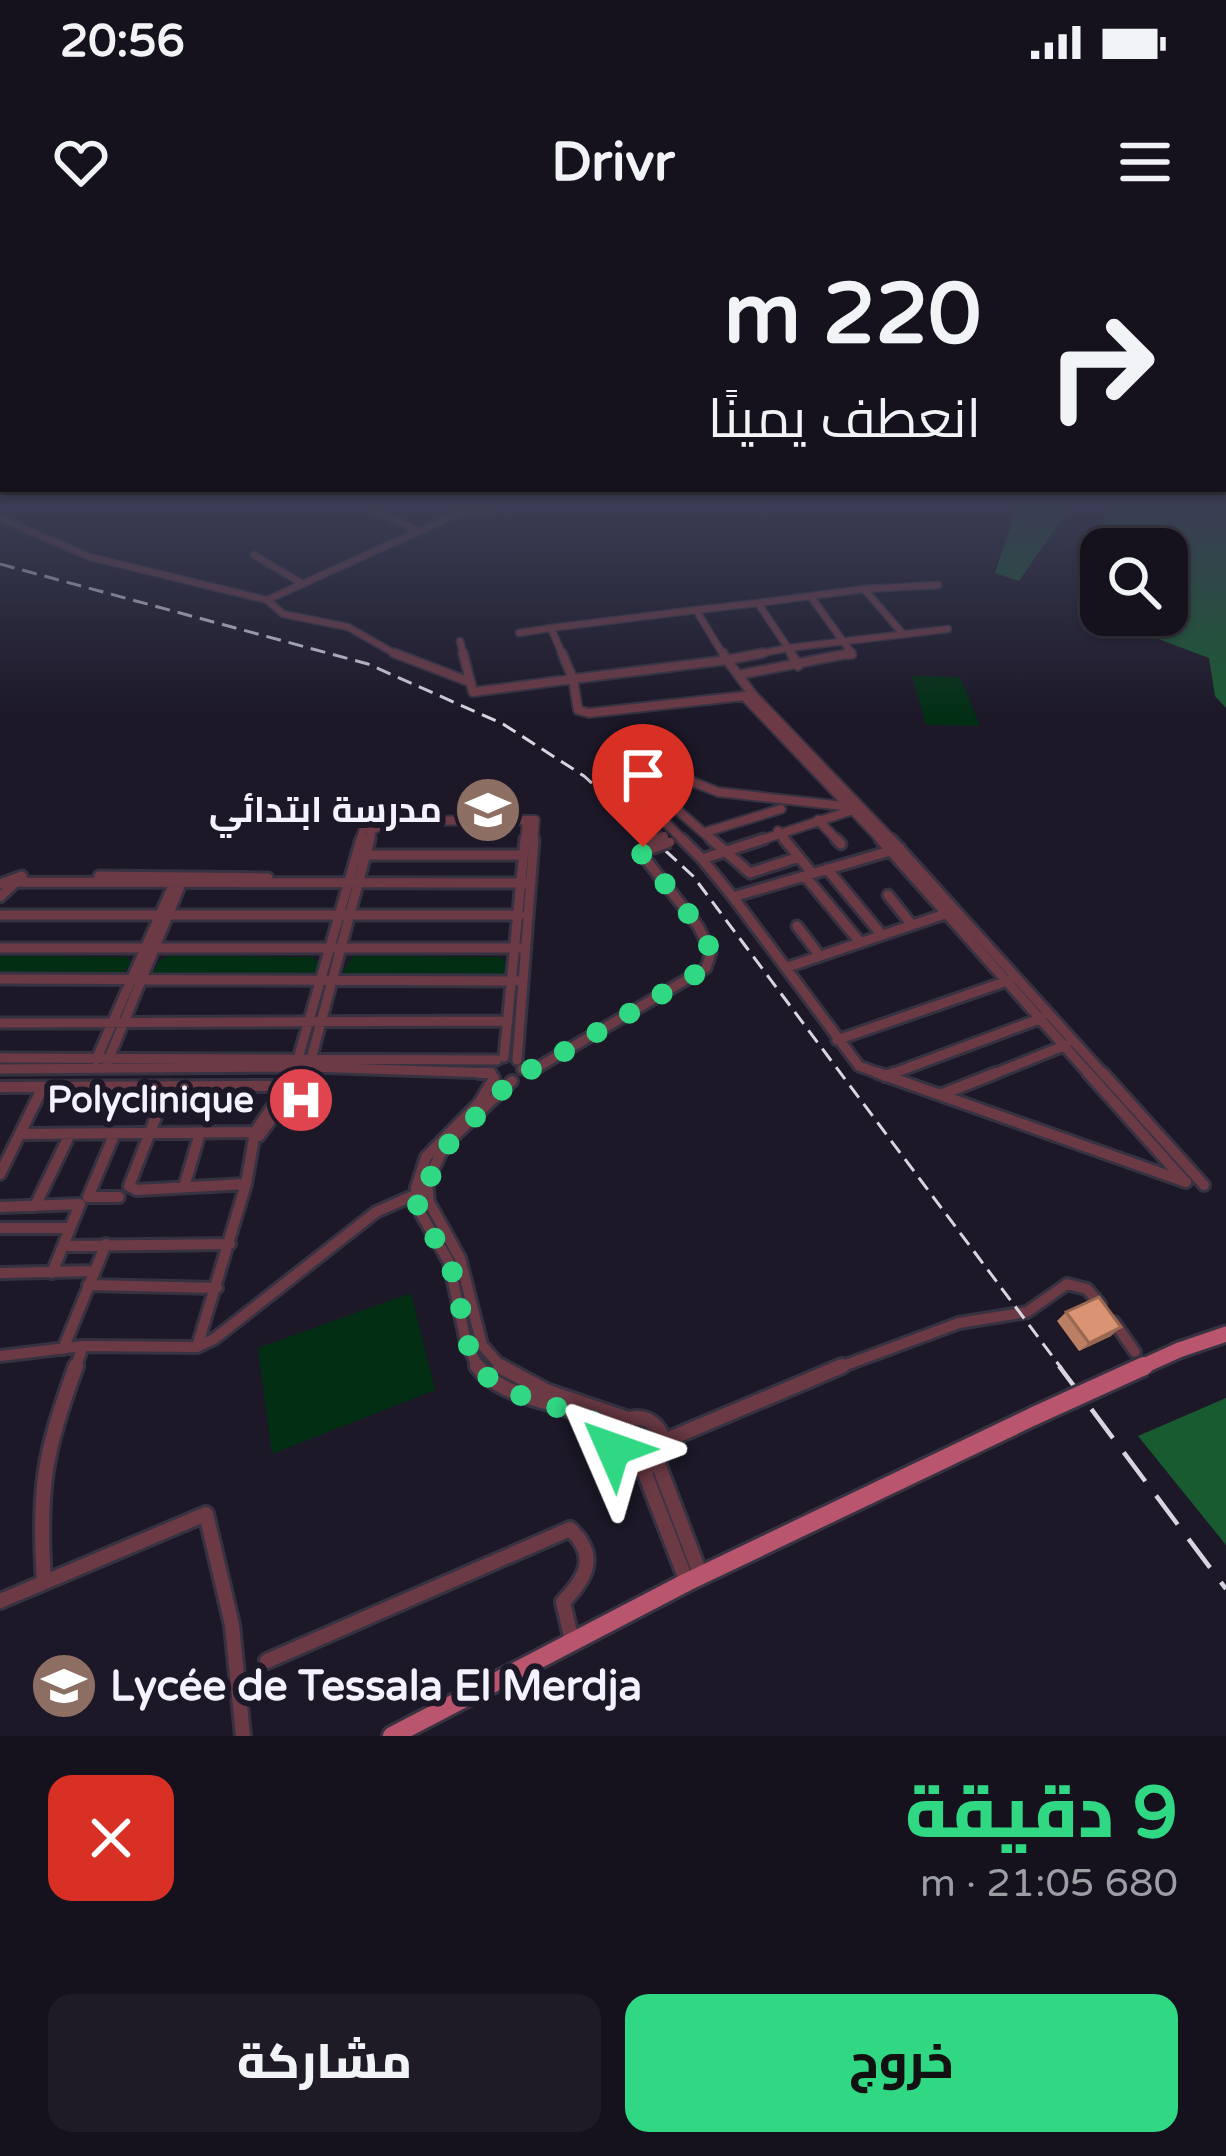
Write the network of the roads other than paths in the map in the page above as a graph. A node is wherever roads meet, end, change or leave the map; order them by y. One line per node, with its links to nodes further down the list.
1 (167, 576): 8 (street)
2 (289, 576): 4 (street)
3 (321, 576): 4 (street)
4 (303, 584): 8 (street)
5 (938, 585): 6 (street)
6 (864, 589): 7 (street); 14 (street)
7 (811, 597): 9 (street); 16 (street)
8 (267, 600): 22 (street)
9 (758, 603): 10 (street); 17 (street)
10 (696, 610): 11 (street); 18 (street)
11 (550, 628): 13 (street); 21 (street)
12 (948, 629): 14 (street)
13 (519, 633)
14 (903, 634): 16 (street)
15 (460, 641): 22 (street)
16 (844, 641): 17 (street); 19 (street)
17 (788, 648): 18 (street); 19 (street)
18 (728, 660): 20 (street); 21 (street)
19 (797, 666): 20 (street)
20 (738, 675): 23 (street)
21 (573, 679): 22 (street); 23 (street)
22 (470, 682)
23 (748, 696): 25 (street); 25 (street)
24 (670, 770): 25 (street); 29 (street); 31 (street)
25 (854, 808): 27 (street); 34 (street)
26 (781, 809): 29 (street)
27 (818, 820): 30 (street); 32 (street)
28 (527, 823): 35 (street); 36 (street); 41 (street)
29 (706, 832): 33 (street)
30 (778, 832): 33 (street); 37 (street)
31 (672, 837): 38 (street); 79 (street, bridge)
32 (841, 844)
33 (725, 849): 37 (street); 38 (street)
34 (896, 849): 39 (street); 48 (street); 64 (street)
35 (360, 855): 36 (street); 43 (street)
36 (524, 855): 41 (street)
37 (799, 857): 40 (street)
38 (702, 859): 47 (street)
39 (826, 869): 40 (street); 55 (street)
40 (809, 875): 47 (street); 56 (street)
41 (527, 880): 43 (street); 50 (street); 59 (street)
42 (179, 881): 43 (street); 44 (street); 46 (street); 51 (street)
43 (353, 881): 52 (street)
44 (0, 884)
45 (888, 895): 53 (street)
46 (0, 896)
47 (734, 897): 62 (street)
48 (948, 913): 53 (street); 64 (street)
49 (0, 915): 51 (street)
50 (520, 915): 52 (street); 59 (street)
51 (164, 916): 52 (street); 58 (street)
52 (344, 917): 60 (street)
53 (912, 925): 55 (street)
54 (797, 926): 61 (street)
55 (882, 935): 56 (street)
56 (860, 942): 61 (street)
57 (0, 948): 58 (street)
58 (150, 948): 60 (street); 65 (street)
59 (521, 948): 60 (street); 67 (street)
60 (333, 951): 66 (street); 66 (street)
61 (820, 956): 62 (street)
62 (788, 967): 73 (street)
63 (0, 979): 65 (street)
64 (1013, 979): 68 (street); 73 (street); 81 (street)
65 (136, 980): 66 (street); 72 (street)
66 (327, 981): 67 (street); 70 (street)
67 (518, 981): 69 (street); 79 (street)
68 (1042, 1018): 74 (street); 83 (street)
69 (508, 1021): 70 (street); 76 (street)
70 (316, 1022): 72 (street); 77 (street)
71 (0, 1023): 72 (street)
72 (118, 1023): 78 (street)
73 (837, 1040): 83 (street)
74 (1066, 1045): 81 (street); 89 (street)
75 (0, 1058): 78 (street)
76 (501, 1058): 77 (street); 79 (street); 82 (street)
77 (306, 1062): 78 (street); 82 (street); 86 (street); 97 (street)
78 (101, 1063): 80 (street)
79 (519, 1065): 84 (street)
80 (0, 1069)
81 (1097, 1073): 99 (street); 99 (street)
82 (493, 1076): 84 (street); 102 (street)
83 (885, 1076): 89 (street)
84 (512, 1081): 102 (street)
85 (168, 1086): 86 (street); 88 (street); 92 (street)
86 (286, 1086): 90 (street)
87 (0, 1087): 88 (street)
88 (43, 1087): 95 (street)
89 (940, 1095): 99 (street)
90 (255, 1132): 93 (street); 97 (street)
91 (116, 1133): 92 (street); 94 (street); 103 (street)
92 (149, 1133): 93 (street); 101 (street)
93 (200, 1133): 101 (street)
94 (70, 1134): 95 (street); 104 (street)
95 (19, 1138): 96 (street); 98 (street)
96 (0, 1142)
97 (253, 1146): 100 (street)
98 (0, 1174)
99 (1186, 1182)
100 (246, 1184): 101 (street); 109 (street)
101 (184, 1187)
102 (421, 1191): 118 (street); 122 (street); 123 (street)
103 (118, 1197)
104 (35, 1206): 105 (street); 107 (street)
105 (0, 1207)
106 (0, 1228): 107 (street)
107 (70, 1228): 110 (street)
108 (106, 1244): 109 (street); 110 (street); 111 (street)
109 (230, 1244): 115 (street)
110 (63, 1246): 113 (street)
111 (94, 1271): 113 (street); 114 (street)
112 (0, 1273): 113 (street)
113 (52, 1273)
114 (88, 1286): 115 (street); 119 (street)
115 (217, 1288): 118 (street)
116 (1226, 1334): 126 (main road, bridge)
117 (83, 1346): 118 (street); 119 (street); 127 (street)
118 (197, 1347)
119 (63, 1349): 121 (street)
120 (1135, 1352): 124 (street)
121 (0, 1356)
122 (628, 1419): 123 (street); 124 (street)
123 (612, 1441): 125 (street)
124 (662, 1442): 125 (street)
125 (650, 1466): 126 (street)
126 (694, 1579): 129 (main road)
127 (44, 1582): 128 (street); 131 (street)
128 (0, 1601)
129 (572, 1642): 130 (street); 132 (main road)
130 (267, 1661)
131 (243, 1736)
132 (392, 1736)

